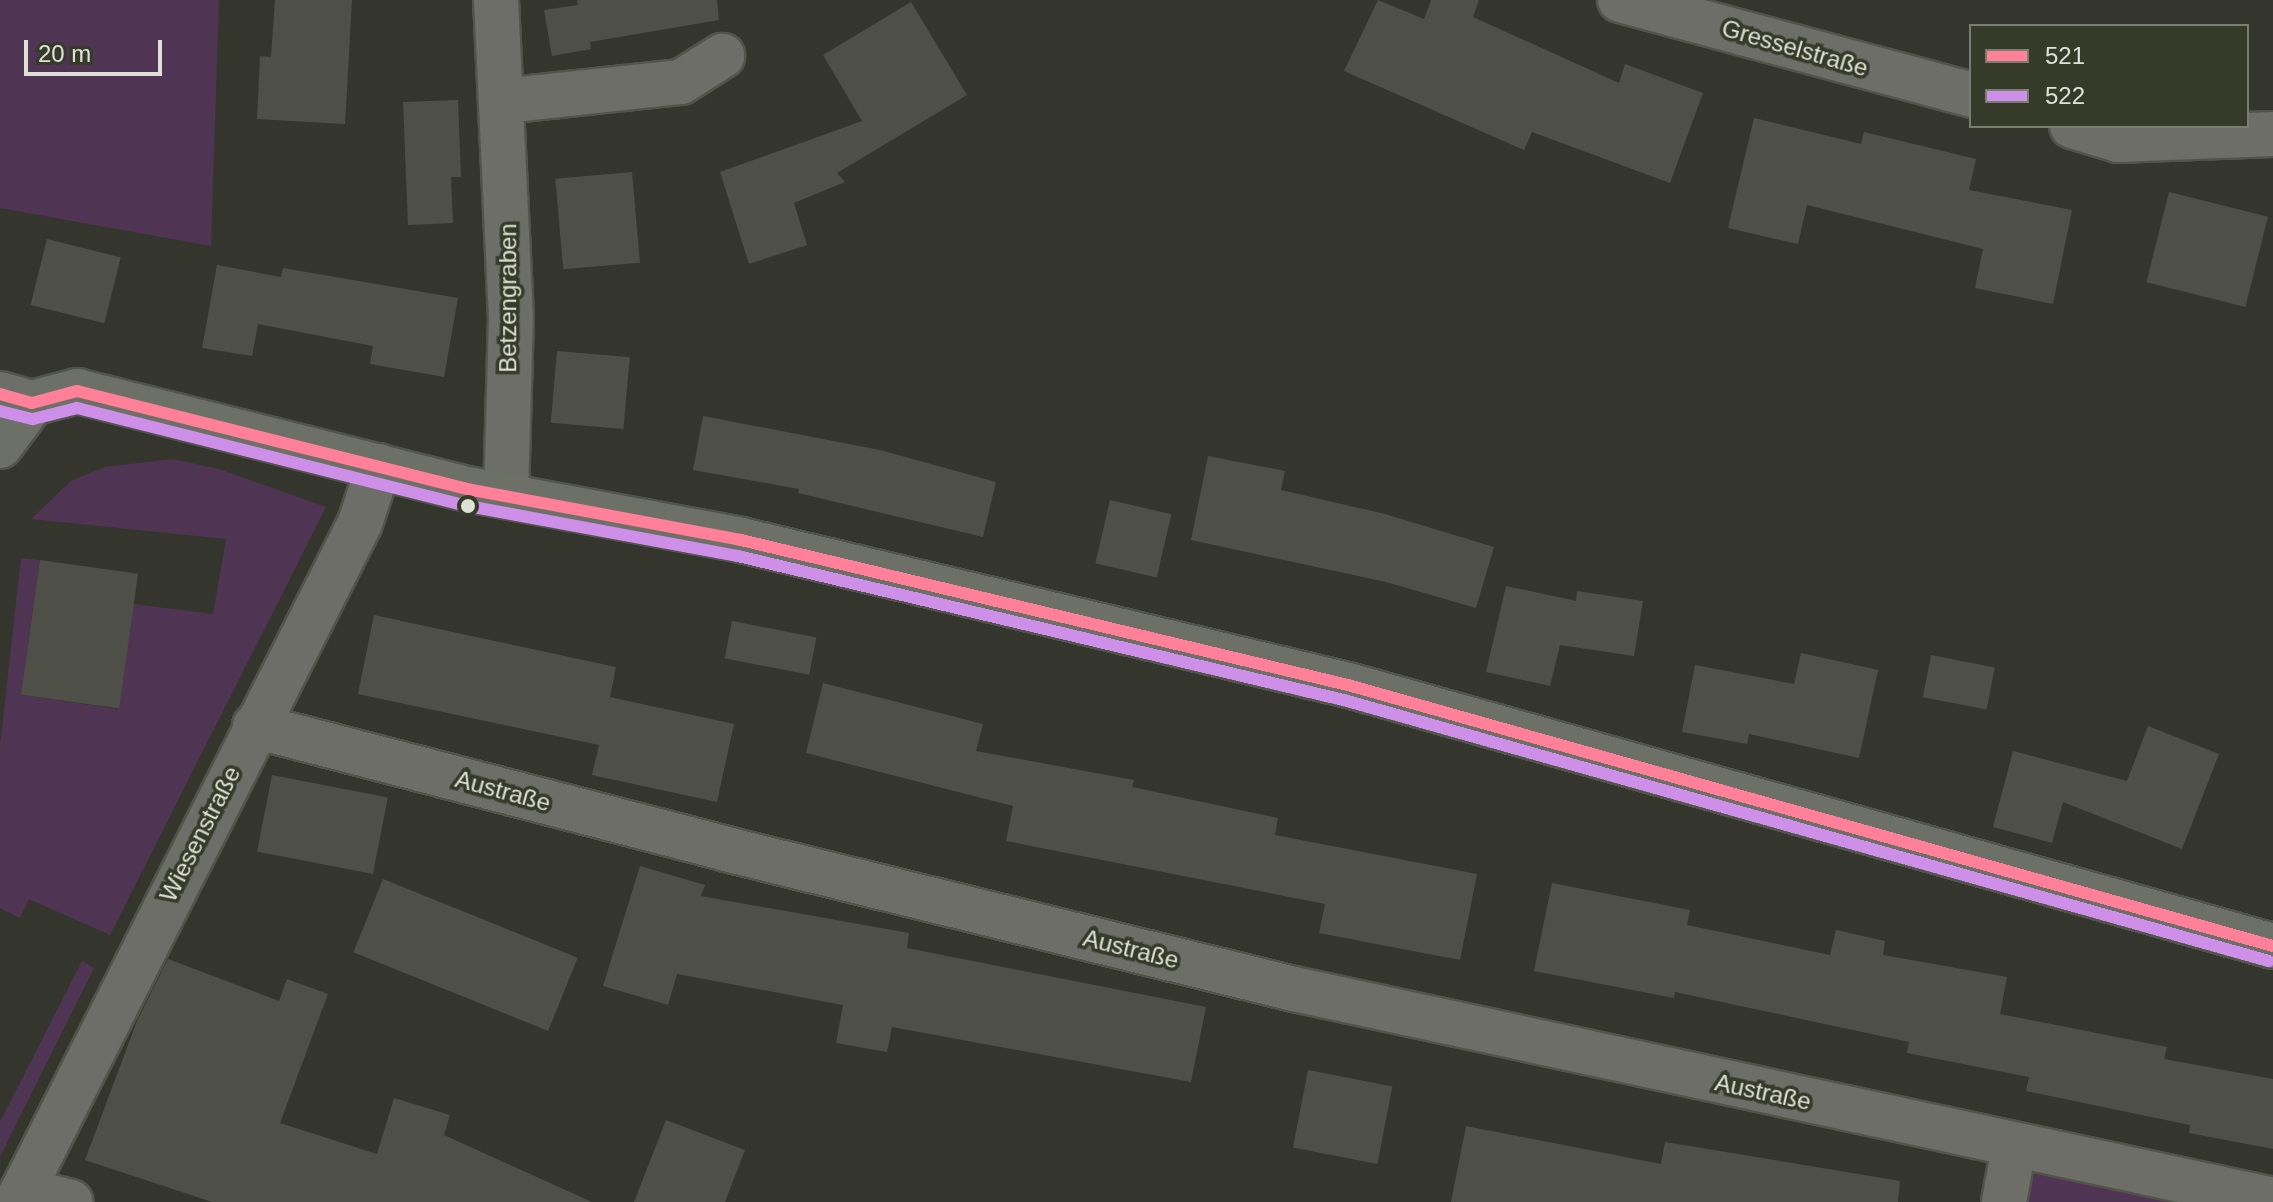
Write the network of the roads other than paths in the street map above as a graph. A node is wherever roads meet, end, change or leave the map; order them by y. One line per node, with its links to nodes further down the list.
1 (496, 0): 5 (street, Betzengraben)
2 (1620, 0): 4 (street, Gresselstraße)
3 (722, 56): 5 (street)
4 (1969, 94)
5 (503, 101): 11 (street, Betzengraben)
6 (2079, 128): 7 (street)
7 (2273, 134)
8 (16, 398): 9 (street); 10 (street)
9 (0, 446)
10 (379, 466): 11 (street); 12 (street, Wiesenstraße)
11 (506, 495): 13 (street)
12 (255, 726): 14 (street, Austraße); 15 (street, Wiesenstraße)
13 (2273, 946)
14 (2014, 1147): 16 (street, Austraße); 18 (street)
15 (20, 1196): 17 (street)
16 (2273, 1200)
17 (71, 1202)
18 (2004, 1202)

